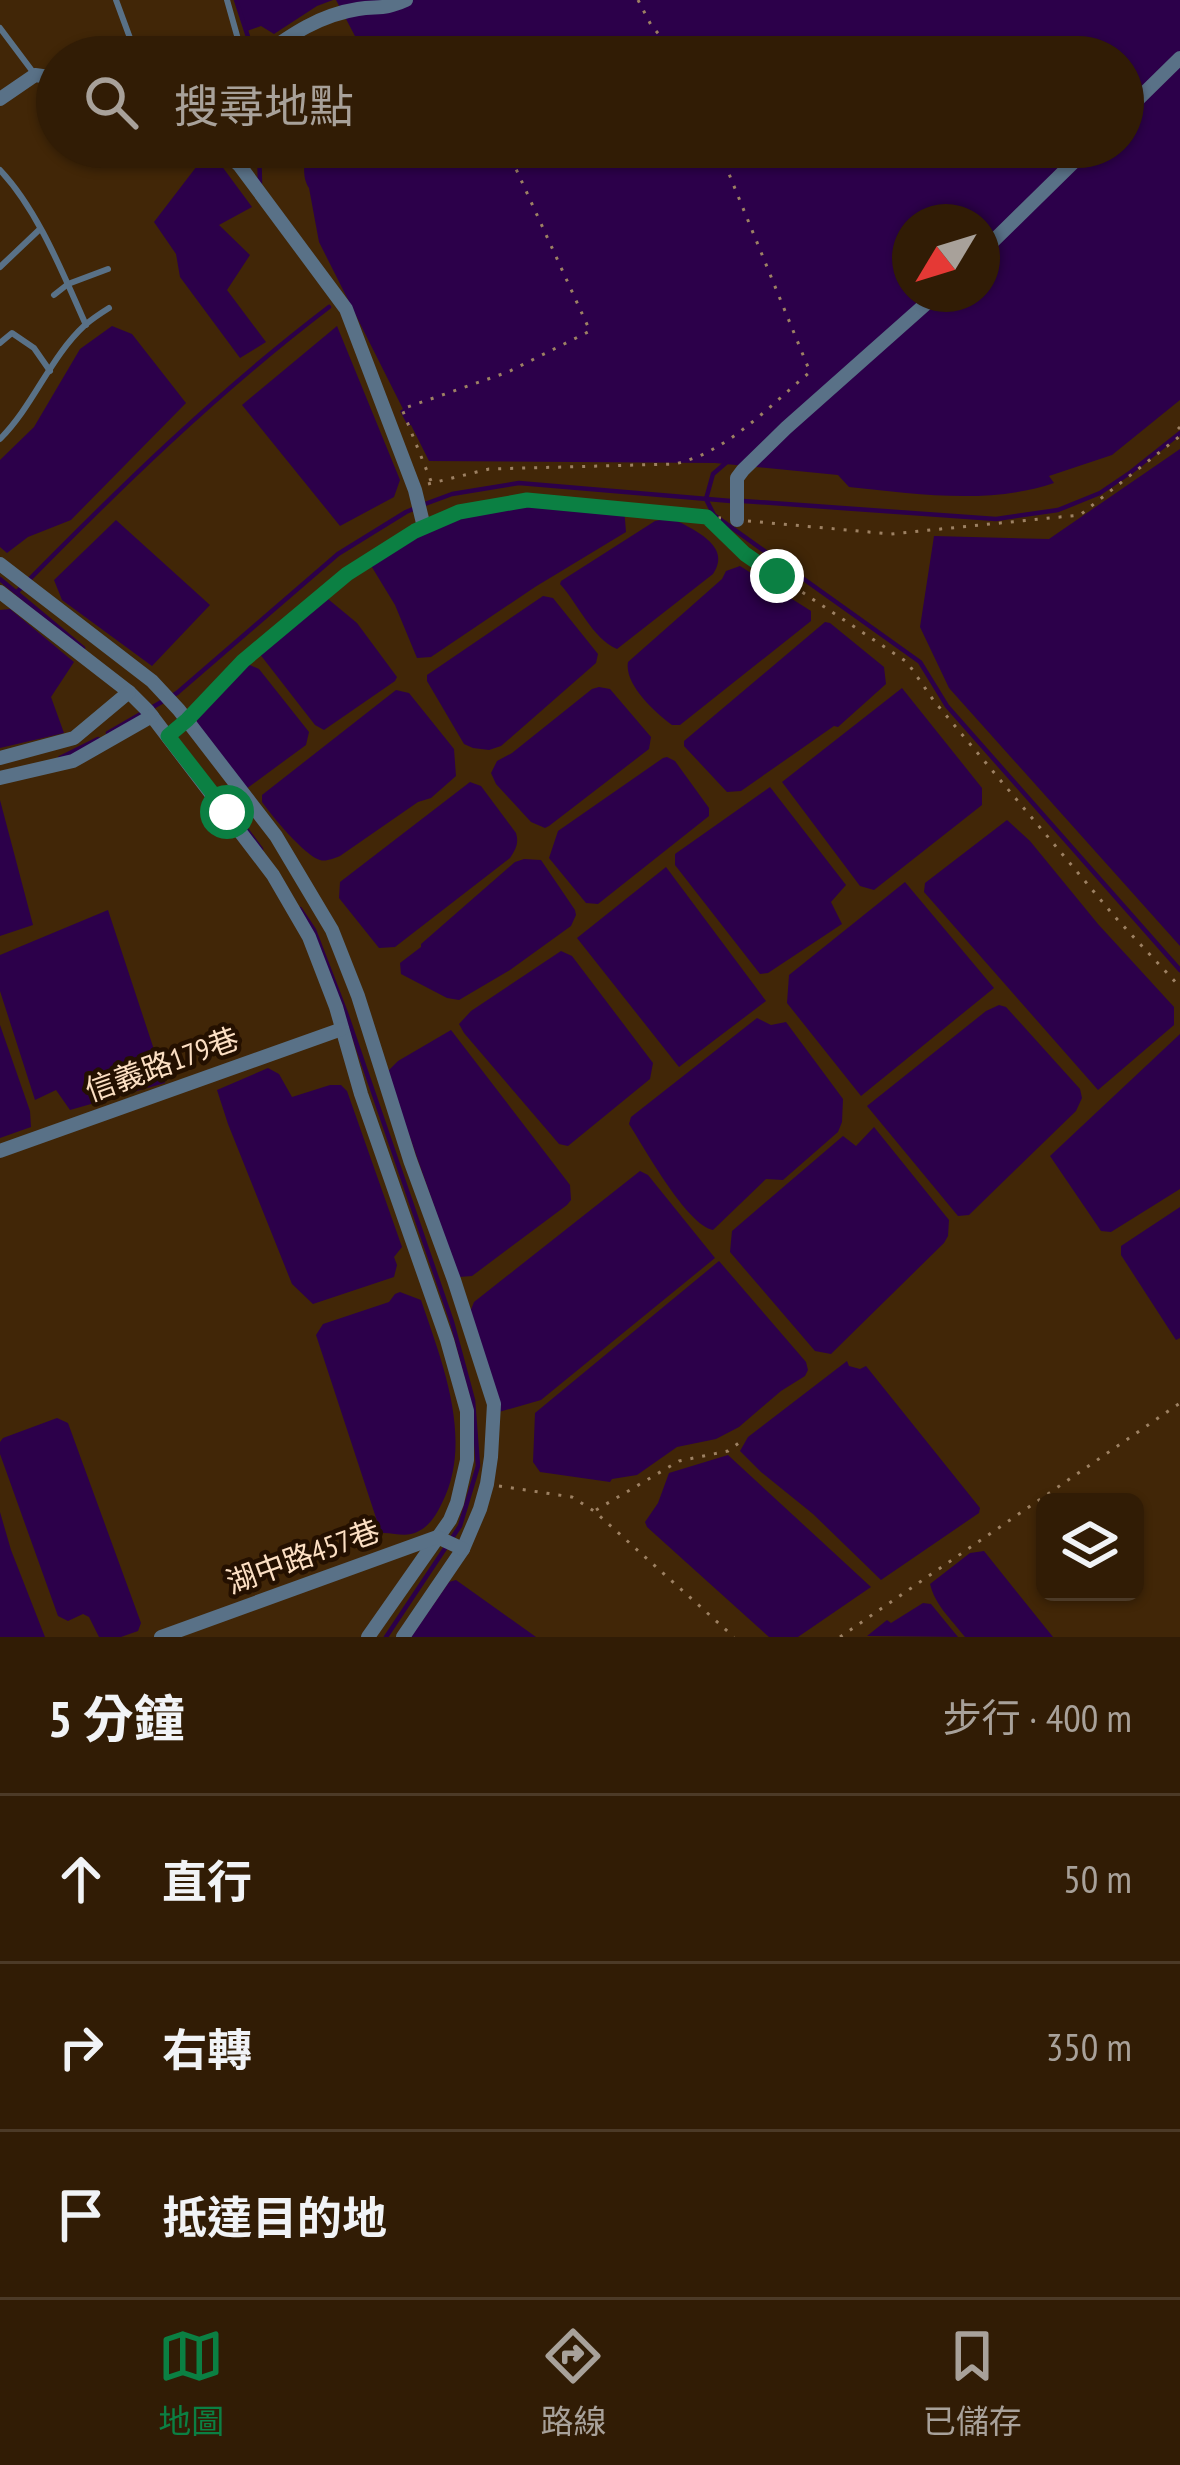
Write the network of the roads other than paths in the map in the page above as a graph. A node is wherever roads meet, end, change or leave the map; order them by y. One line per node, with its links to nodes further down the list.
1 (116, 0): 5 (lane)
2 (227, 0): 6 (lane)
3 (406, 0): 7 (street)
4 (0, 28): 9 (lane)
5 (129, 36)
6 (237, 36)
7 (290, 36)
8 (1180, 58): 10 (street)
9 (35, 75): 11 (street)
10 (1144, 93)
11 (0, 98)
12 (241, 168): 27 (street)
13 (1068, 168): 16 (street)
14 (0, 170): 15 (lane)
15 (40, 229): 17 (lane); 19 (lane)
16 (1000, 234)
17 (0, 267)
18 (108, 268): 19 (lane)
19 (68, 284): 20 (lane); 23 (lane)
20 (54, 295)
21 (109, 308): 23 (lane)
22 (917, 312): 28 (street)
23 (86, 325): 25 (lane)
24 (0, 343): 25 (lane)
25 (50, 371): 26 (lane)
26 (0, 439)
27 (420, 510)
28 (737, 520)
29 (0, 564): 38 (street)
30 (2, 594): 31 (street)
31 (132, 695): 32 (street); 33 (street)
32 (150, 714): 34 (street); 35 (street)
33 (0, 758)
34 (0, 778)
35 (342, 1029): 36 (street, 信義路179巷); 37 (street)
36 (0, 1151)
37 (437, 1537): 38 (street); 39 (street, 湖中路457巷); 40 (street)
38 (463, 1549): 41 (street)
39 (161, 1637)
40 (368, 1637)
41 (403, 1637)

